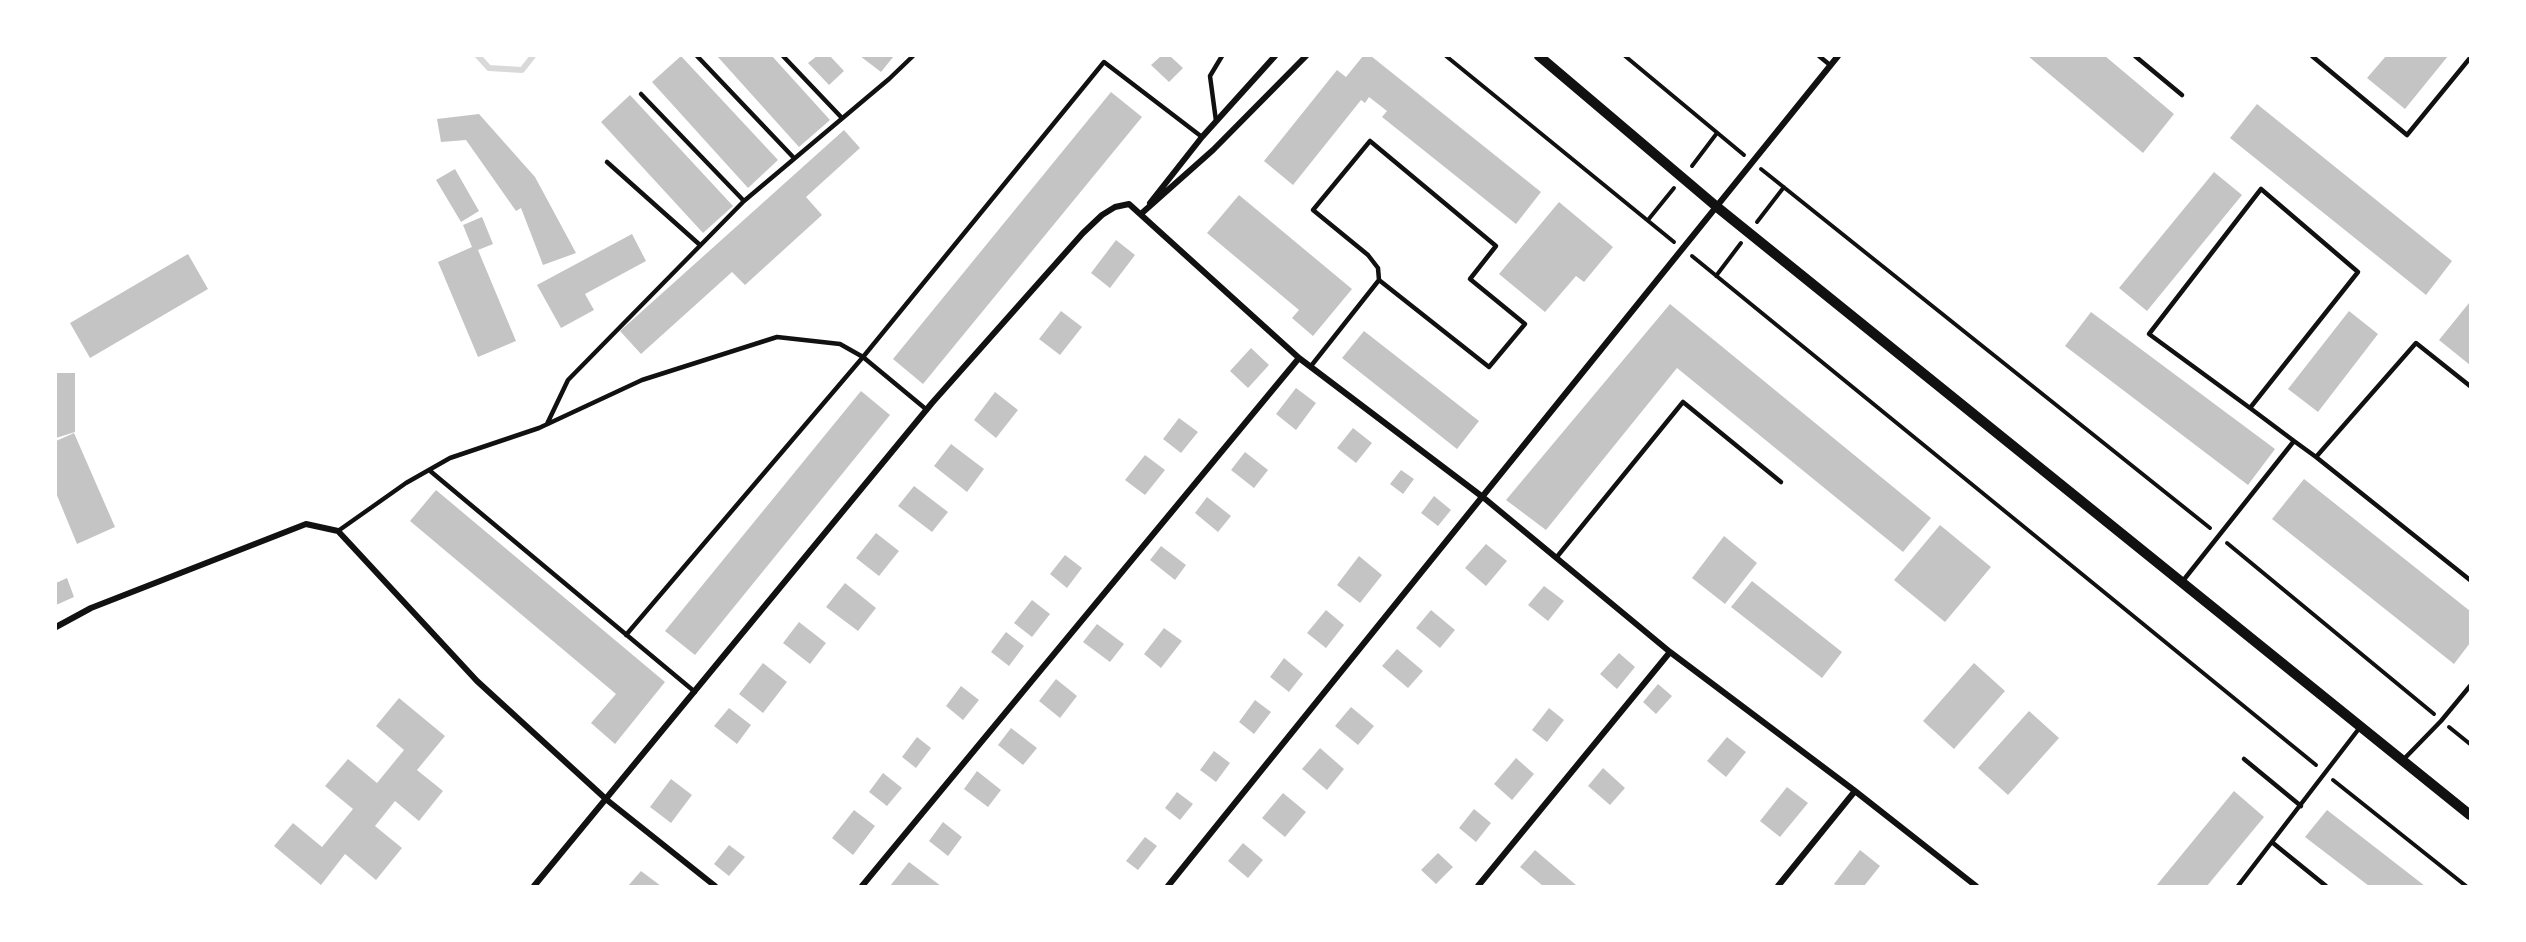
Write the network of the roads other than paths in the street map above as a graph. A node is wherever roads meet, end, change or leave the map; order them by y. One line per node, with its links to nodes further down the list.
1 (697, 56): 19 (lane)
2 (783, 56): 16 (lane)
3 (912, 56): 16 (lane)
4 (1222, 56): 17 (lane)
5 (1275, 56): 17 (street)
6 (1306, 56): 23 (street)
7 (1539, 56): 22 (street)
8 (1819, 56): 13 (lane)
9 (1838, 56): 13 (street)
10 (2135, 56): 15 (lane)
11 (2312, 56): 12 (lane)
12 (2470, 58)
13 (1830, 65): 22 (street)
14 (641, 94): 21 (lane)
15 (2182, 95)
16 (842, 118): 19 (lane)
17 (1216, 121): 18 (street)
18 (1202, 137): 23 (street); 26 (lane)
19 (794, 158): 21 (lane)
20 (607, 162): 24 (lane)
21 (744, 201): 24 (lane)
22 (1718, 207): 37 (street); 41 (street)
23 (1142, 213): 27 (street); 31 (street)
24 (700, 245): 32 (lane)
25 (1379, 280): 25 (lane); 28 (lane)
26 (862, 357): 31 (lane); 32 (lane); 43 (lane)
27 (1299, 358): 28 (street); 57 (street)
28 (1311, 366): 37 (street)
29 (2470, 386): 34 (lane)
30 (2250, 408): 30 (lane); 33 (lane)
31 (927, 410): 46 (street)
32 (547, 424): 35 (lane)
33 (2294, 441): 34 (lane); 41 (lane)
34 (2316, 457): 40 (lane)
35 (429, 470): 38 (lane); 43 (lane)
36 (1781, 482): 39 (lane)
37 (1484, 498): 39 (street); 58 (street)
38 (338, 531): 42 (street); 51 (street)
39 (1556, 558): 44 (street)
40 (2469, 577)
41 (2182, 582): 47 (street)
42 (56, 627)
43 (626, 635): 46 (lane)
44 (1670, 652): 50 (street); 59 (street)
45 (2470, 686): 49 (lane)
46 (695, 692): 51 (street)
47 (2361, 726): 49 (street); 52 (lane)
48 (2244, 759): 52 (lane)
49 (2403, 760): 53 (street)
50 (1855, 791): 60 (street); 61 (street)
51 (607, 800): 55 (street); 56 (street)
52 (2301, 806): 54 (lane)
53 (2470, 815)
54 (2273, 843): 62 (lane); 63 (lane)
55 (534, 886)
56 (715, 886)
57 (862, 886)
58 (1168, 886)
59 (1478, 886)
60 (1778, 886)
61 (1976, 886)
62 (2238, 886)
63 (2326, 886)

